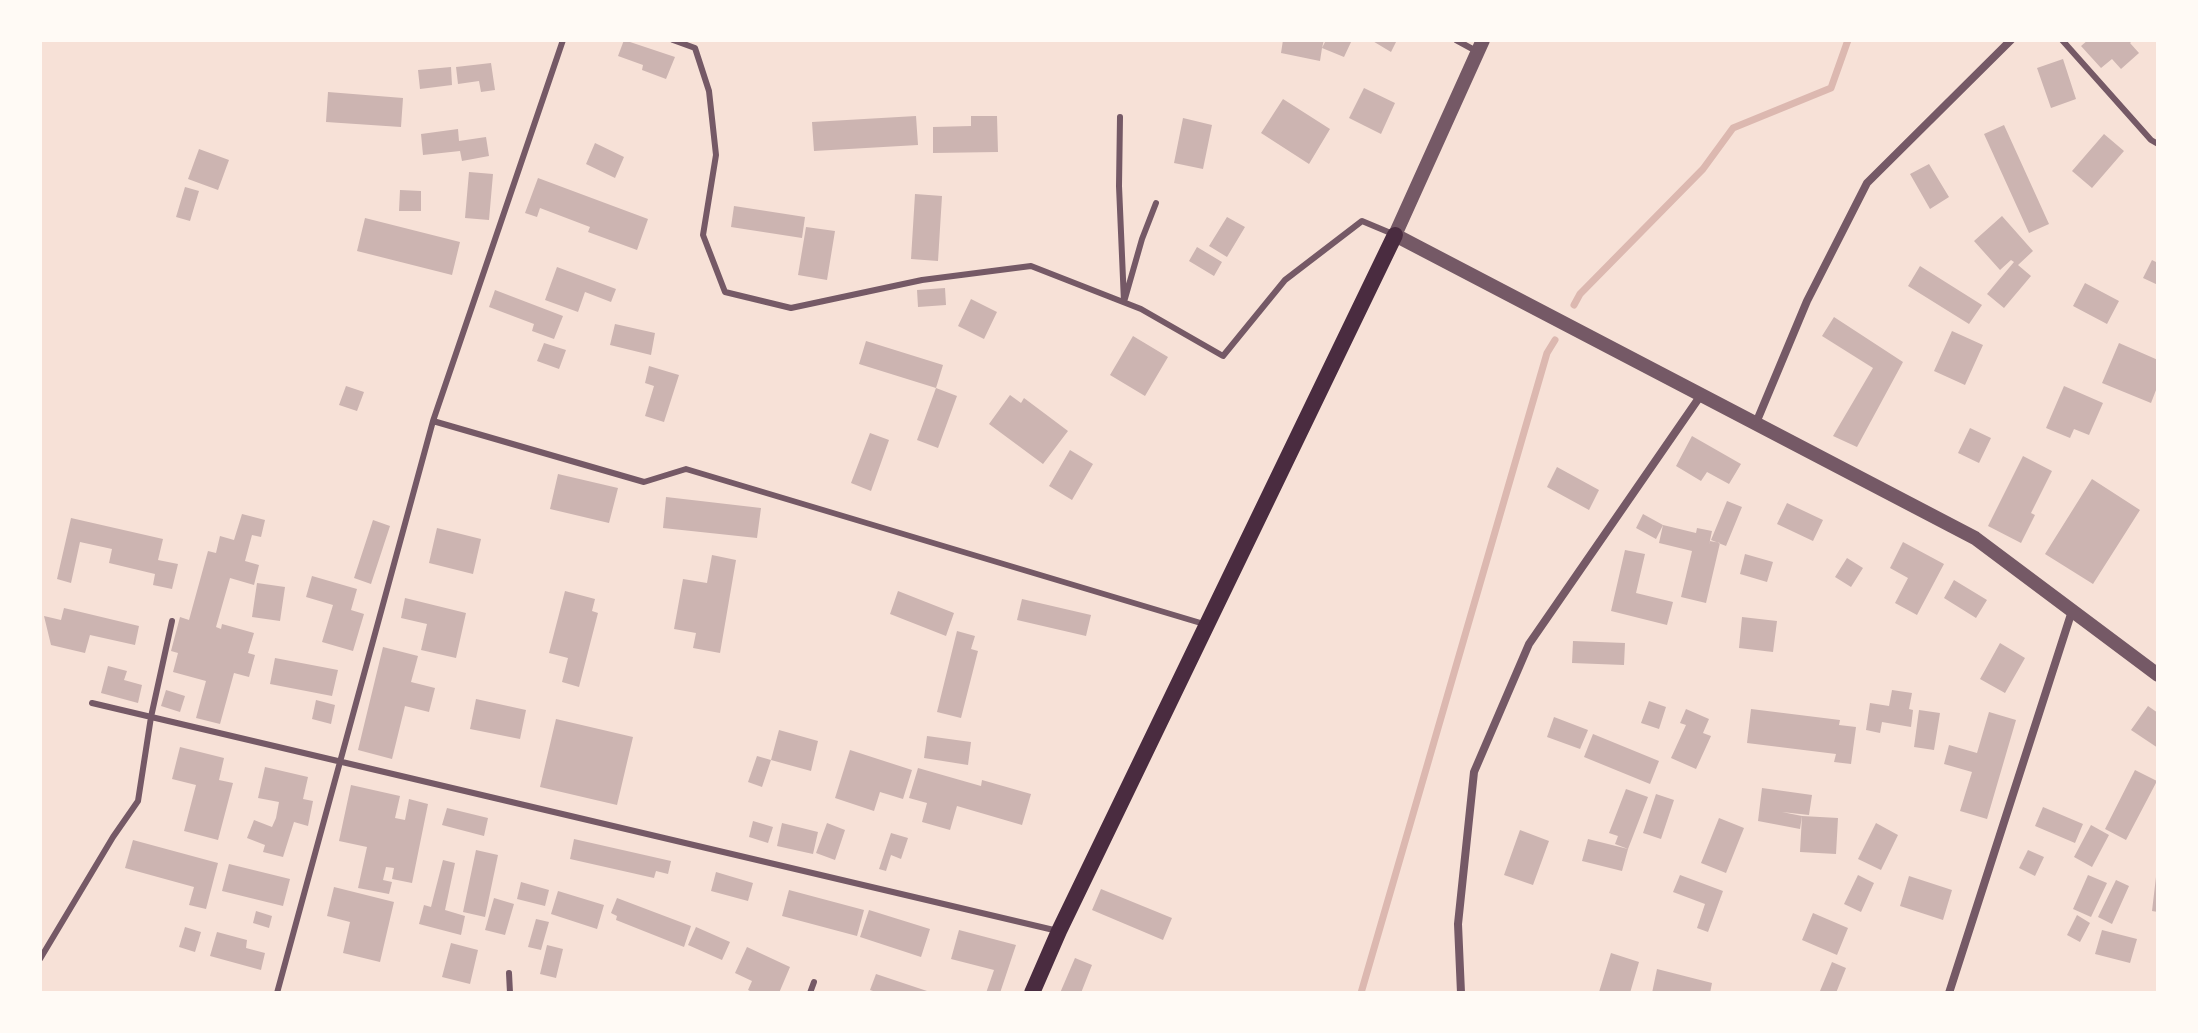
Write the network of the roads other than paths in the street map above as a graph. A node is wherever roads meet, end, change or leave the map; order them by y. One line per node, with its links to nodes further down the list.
1 (563, 40): 13 (lane)
2 (673, 40): 11 (lane)
3 (1456, 40): 6 (lane)
4 (2011, 40): 14 (street)
5 (2062, 40): 8 (lane)
6 (1481, 46): 10 (street)
7 (1120, 117): 11 (lane)
8 (2158, 144)
9 (1156, 203): 11 (lane)
10 (1395, 235): 11 (lane); 12 (street); 17 (main road)
11 (1124, 302)
12 (1701, 395): 14 (street); 30 (street)
13 (433, 421): 17 (lane); 21 (lane)
14 (1756, 423): 15 (street)
15 (2072, 611): 18 (street); 31 (street)
16 (172, 621): 20 (lane)
17 (1207, 624): 22 (main road)
18 (2158, 675)
19 (92, 703): 20 (lane)
20 (151, 717): 21 (lane); 23 (lane)
21 (339, 763): 22 (lane); 26 (lane)
22 (1059, 931): 29 (main road)
23 (40, 959)
24 (509, 973): 27 (lane)
25 (814, 982): 28 (lane)
26 (277, 993)
27 (510, 993)
28 (810, 993)
29 (1032, 993)
30 (1461, 993)
31 (1949, 993)

